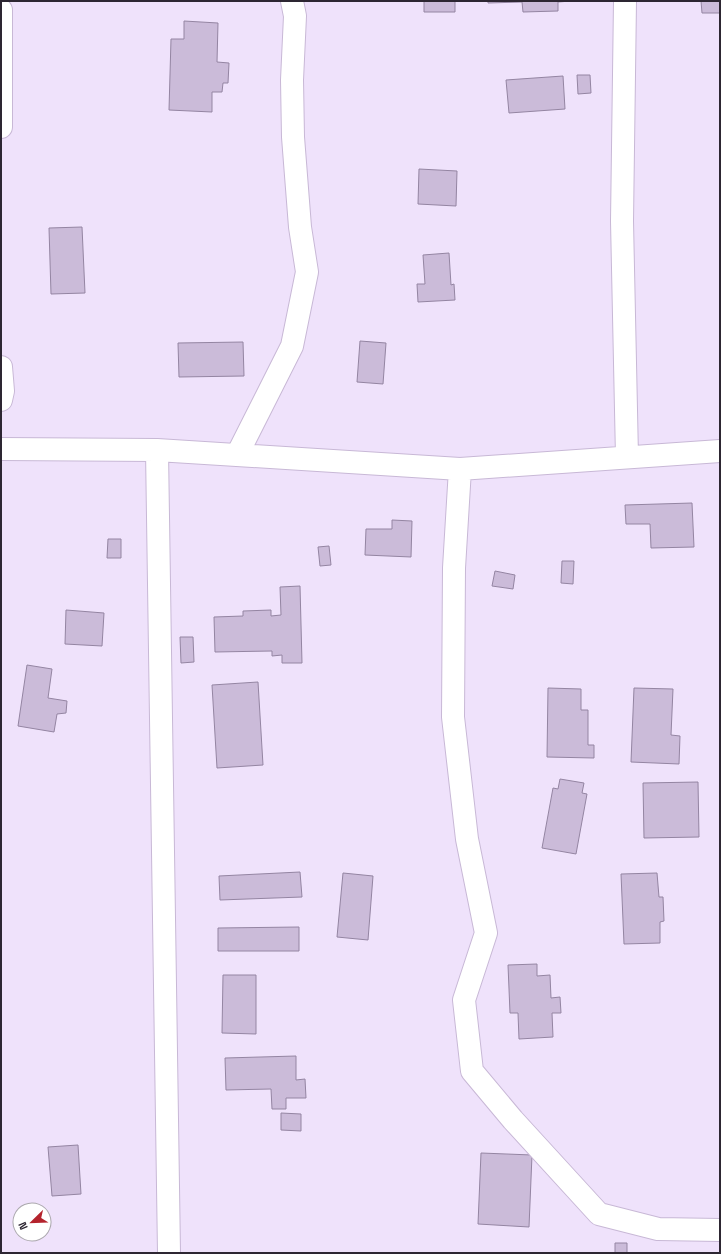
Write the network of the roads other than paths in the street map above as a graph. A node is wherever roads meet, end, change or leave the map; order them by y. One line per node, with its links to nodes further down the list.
1 (292, 1): 10 (street)
2 (626, 1): 11 (street)
3 (1, 10): 4 (street)
4 (1, 128)
5 (1, 367): 6 (street)
6 (1, 400)
7 (1, 449): 8 (street)
8 (157, 450): 10 (street); 14 (street)
9 (720, 451): 11 (street)
10 (237, 455): 12 (street)
11 (627, 457): 12 (street)
12 (460, 469): 13 (street)
13 (720, 1230)
14 (169, 1253)

